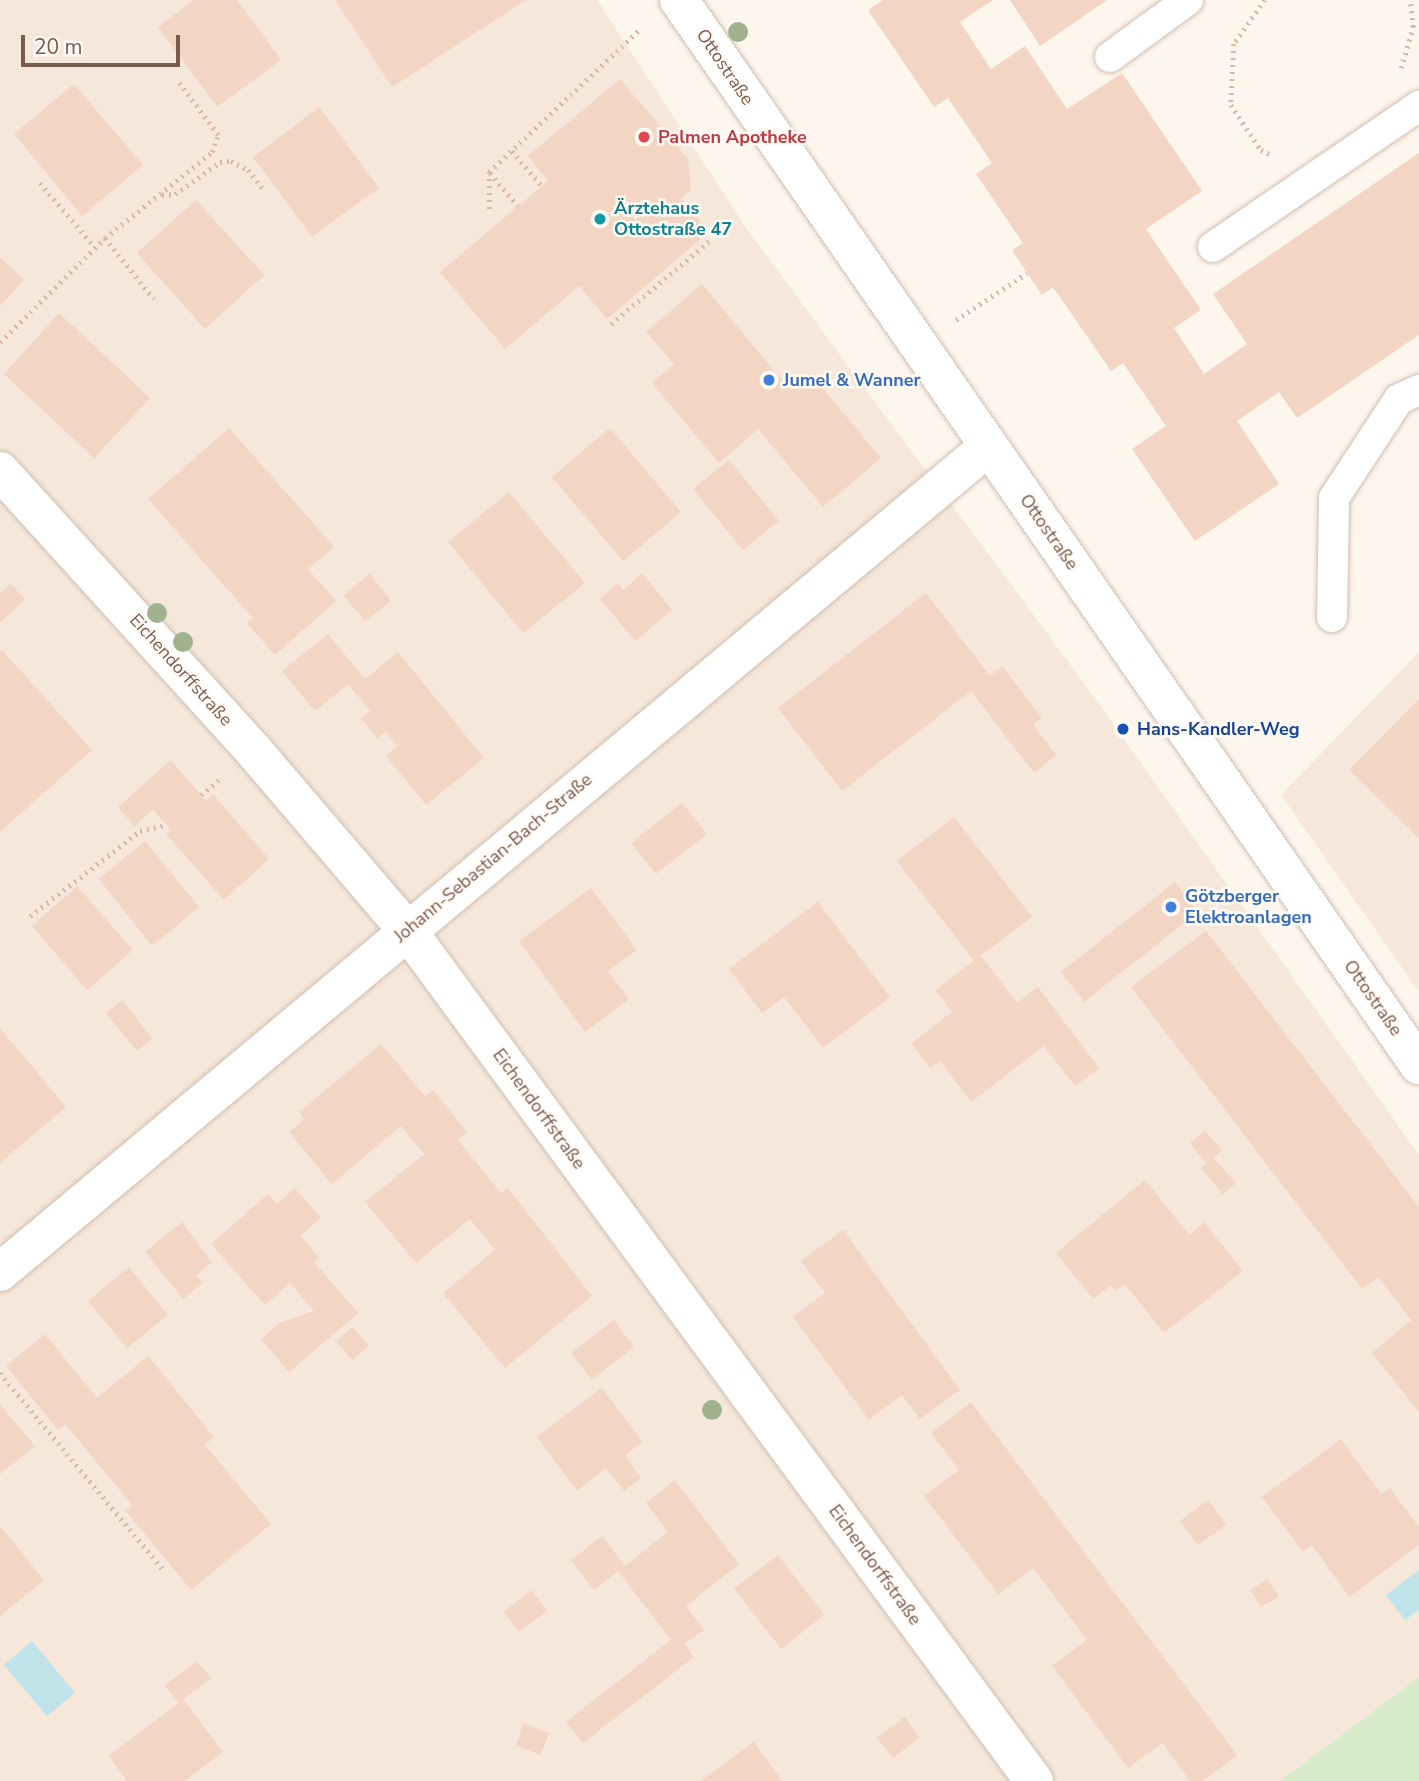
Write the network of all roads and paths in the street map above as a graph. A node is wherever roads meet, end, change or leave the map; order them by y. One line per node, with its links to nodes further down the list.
1 (679, 0): 29 (street, Ottostraße)
2 (1188, 0): 6 (lane)
3 (1265, 0): 11 (path)
4 (1410, 0): 7 (path)
5 (642, 28): 10 (path)
6 (1110, 57)
7 (1399, 74)
8 (179, 83): 16 (path)
9 (1419, 106): 22 (lane)
10 (512, 151): 12 (path); 14 (path)
11 (1286, 161)
12 (489, 172): 17 (path); 18 (path)
13 (40, 183): 21 (path)
14 (542, 186)
15 (264, 190): 16 (path)
16 (162, 195): 19 (path)
17 (518, 206)
18 (489, 209)
19 (105, 238): 21 (path); 24 (path)
20 (713, 238): 26 (path)
21 (95, 247): 27 (path)
22 (1213, 247)
23 (1027, 273): 25 (path)
24 (154, 299)
25 (971, 310)
26 (611, 324)
27 (0, 342)
28 (1419, 390): 31 (lane)
29 (988, 447): 34 (street, Johann-Sebastian-Bach-Straße); 35 (street, Ottostraße)
30 (0, 471): 34 (street, Eichendorffstraße)
31 (1332, 617)
32 (166, 825): 33 (path)
33 (30, 916)
34 (407, 930): 36 (street, Johann-Sebastian-Bach-Straße); 39 (street, Eichendorffstraße)
35 (1419, 1065)
36 (0, 1272)
37 (0, 1373): 38 (path)
38 (165, 1572)
39 (1034, 1781)

